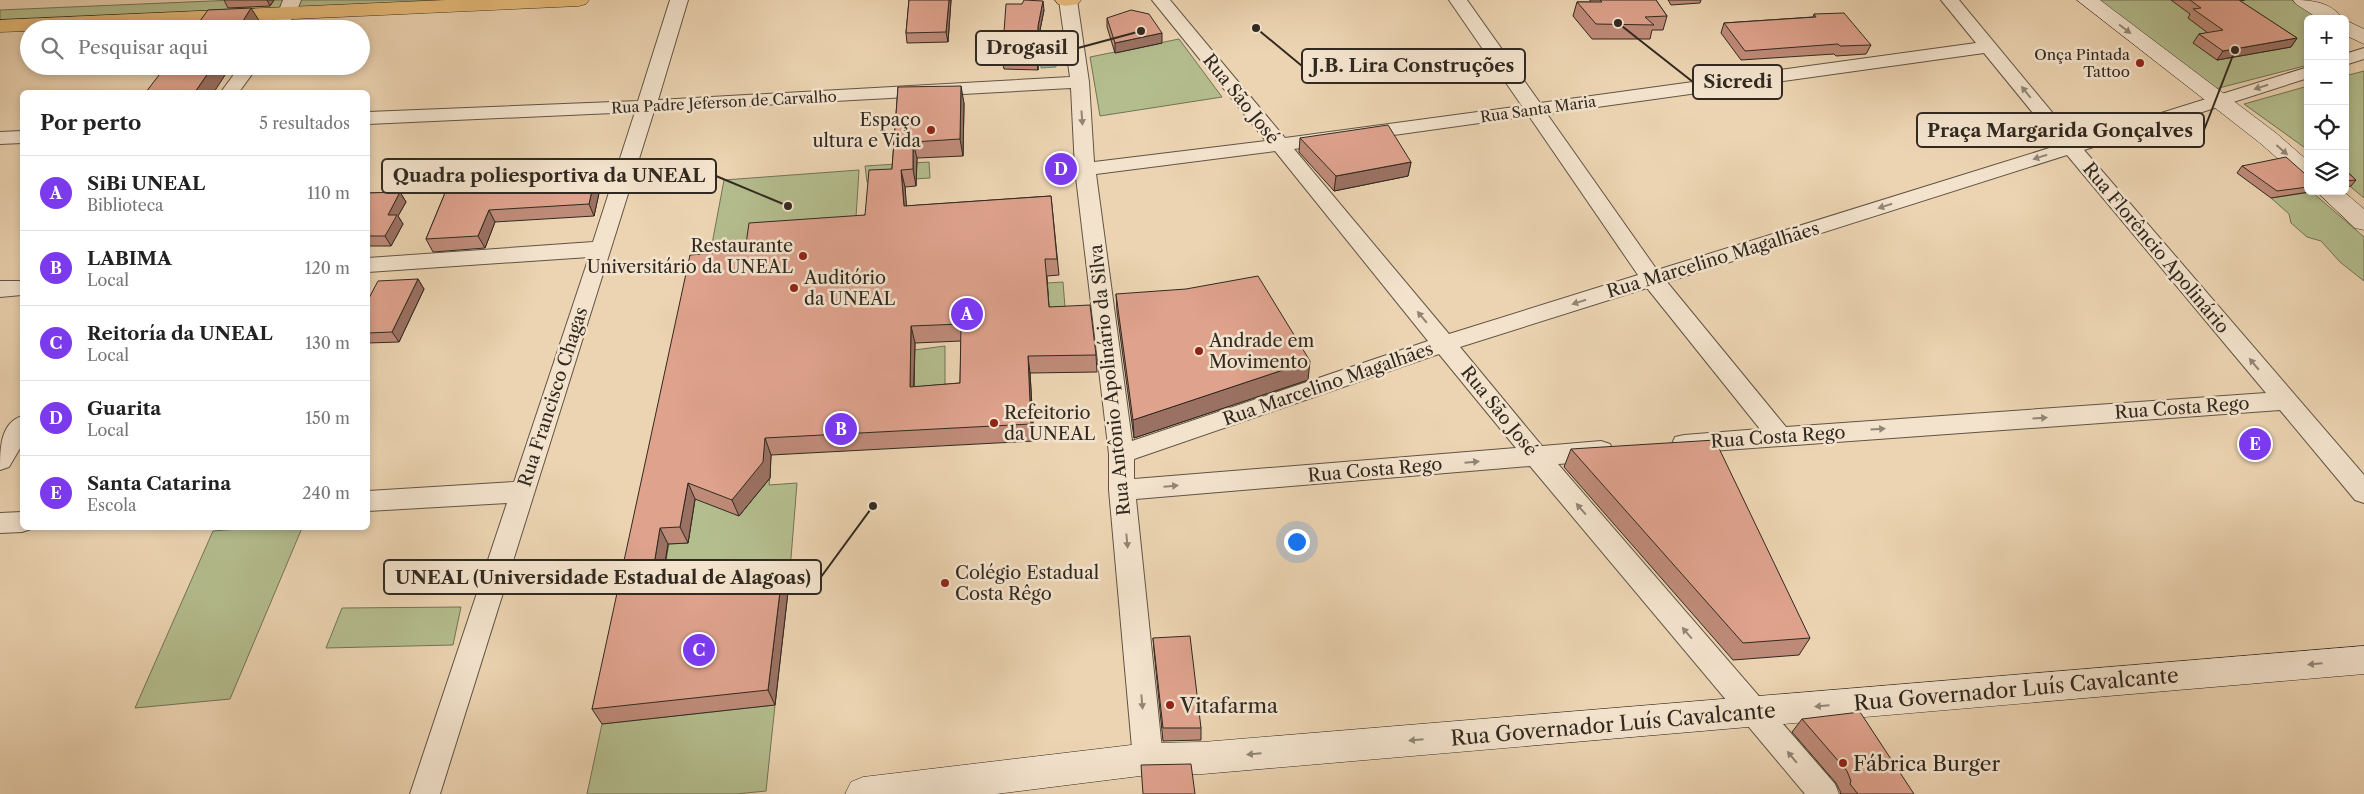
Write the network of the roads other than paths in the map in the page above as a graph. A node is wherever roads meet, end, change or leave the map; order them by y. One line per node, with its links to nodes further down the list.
1 (236, 0): 11 (main road)
2 (579, 0): 10 (main road)
3 (679, 0): 27 (street, Rua Francisco Chagas)
4 (1068, 0): 24 (street, Rua Antônio Apolinário da Silva)
5 (1161, 0): 32 (street, Rua São José)
6 (1458, 0): 28 (street)
7 (1950, 0): 19 (street, Rua Florêncio Apolinário)
8 (2086, 0): 26 (street, one-way to 26)
9 (2303, 0): 13 (street)
10 (499, 2): 12 (main road)
11 (0, 10)
12 (285, 14): 14 (main road)
13 (2327, 15)
14 (142, 20)
15 (20, 25): 16 (main road)
16 (0, 26)
17 (2349, 29): 18 (street)
18 (2364, 38)
19 (1990, 47): 28 (street, Rua Santa Maria); 33 (street, Rua Florêncio Apolinário, one-way to 19)
20 (2364, 53): 21 (street)
21 (2349, 59)
22 (2304, 73): 26 (street, Rua Marcelino Magalhães, one-way to 26)
23 (242, 75): 25 (street)
24 (1080, 82): 27 (street, Rua Padre Jeferson de Carvalho); 34 (street, Rua Antônio Apolinário da Silva, one-way to 34)
25 (231, 90)
26 (2220, 101): 33 (street, Rua Marcelino Magalhães); 35 (street, one-way to 35)
27 (646, 106): 29 (street, Rua Padre Jeferson de Carvalho); 38 (street, Rua Francisco Chagas)
28 (1536, 109): 32 (street, Rua Santa Maria); 40 (street)
29 (370, 118)
30 (20, 137): 31 (street)
31 (0, 138)
32 (1279, 145): 34 (street, Rua Santa Maria); 43 (street, Rua São José, one-way to 32)
33 (2071, 147): 40 (street, Rua Marcelino Magalhães, one-way to 40); 44 (street, Rua Florêncio Apolinário, one-way to 33)
34 (1086, 169): 49 (street, Rua Antônio Apolinário da Silva)
35 (2304, 170)
36 (2333, 195): 37 (street)
37 (2364, 222)
38 (602, 249): 39 (street); 53 (street, Rua Francisco Chagas)
39 (370, 265)
40 (1652, 279): 43 (street, Rua Marcelino Magalhães, one-way to 43); 46 (street)
41 (20, 288): 42 (street)
42 (0, 289)
43 (1444, 344): 49 (street, Rua Marcelino Magalhães); 50 (street, Rua São José)
44 (2285, 401): 46 (street, Rua Costa Rego, one-way to 44); 54 (street, Rua Florêncio Apolinário)
45 (20, 428): 51 (street)
46 (1779, 436): 47 (street, Rua Costa Rego)
47 (1663, 446)
48 (1624, 449): 50 (street, Rua Costa Rego)
49 (1121, 454): 52 (street, Rua Antônio Apolinário da Silva)
50 (1536, 457): 52 (street, Rua Costa Rego, one-way to 50); 59 (street, Rua São José, one-way to 50)
51 (0, 460)
52 (1122, 490): 60 (street, Rua Antônio Apolinário da Silva, one-way to 60)
53 (522, 492): 55 (street); 62 (street, Rua Francisco Chagas)
54 (2364, 493)
55 (370, 501)
56 (20, 522): 57 (street)
57 (0, 523)
58 (2364, 660): 59 (street, Rua Governador Luís Cavalcante, one-way to 59)
59 (1754, 712): 60 (street, Rua Governador Luís Cavalcante, one-way to 60); 64 (street, Rua São José, one-way to 59)
60 (1148, 760): 61 (street, Rua Governador Luís Cavalcante)
61 (925, 791): 63 (street, Rua Governador Luís Cavalcante)
62 (425, 794)
63 (863, 794)
64 (1824, 794)

